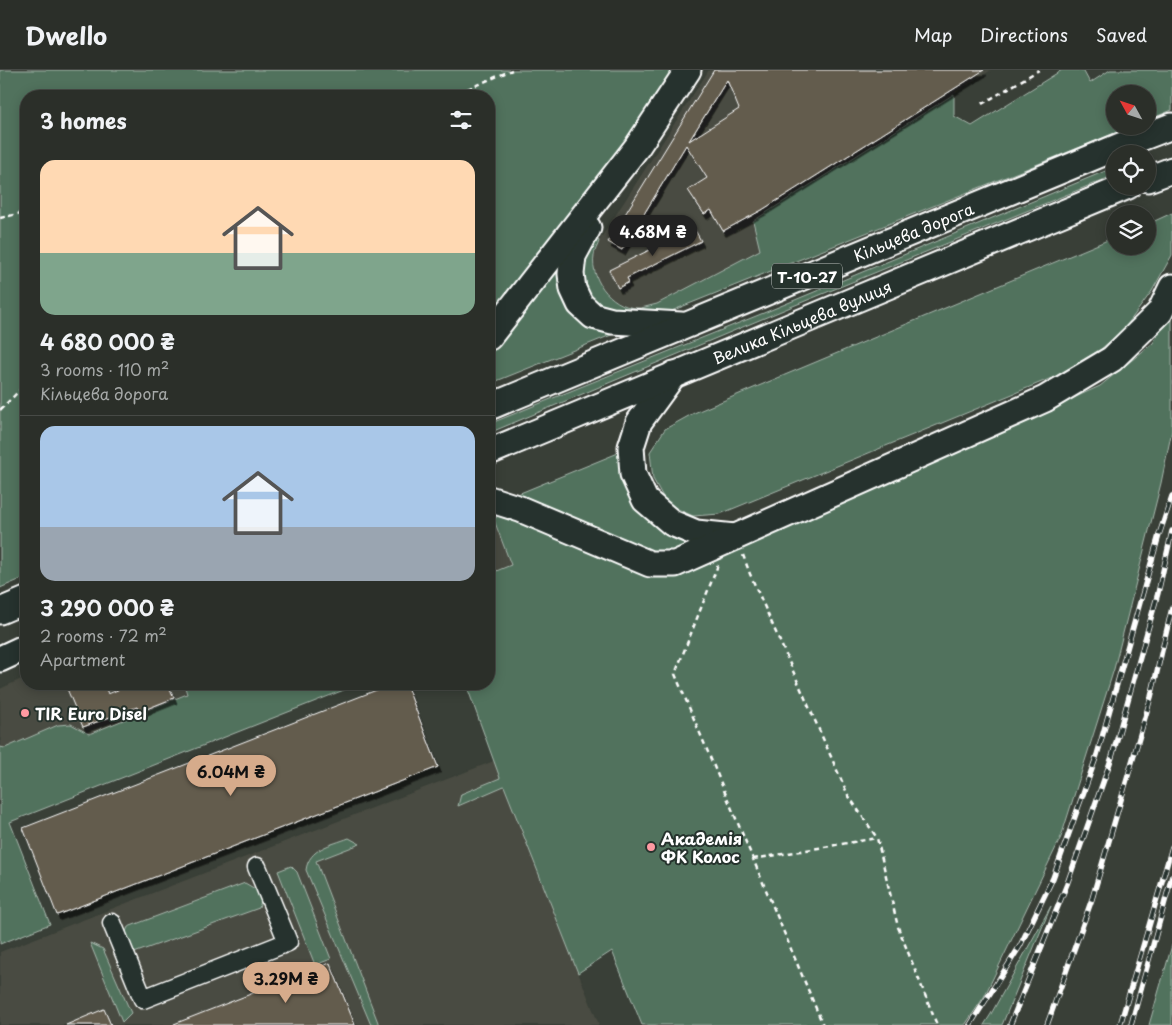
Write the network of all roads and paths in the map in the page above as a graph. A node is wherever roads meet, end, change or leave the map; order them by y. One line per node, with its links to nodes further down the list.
1 (512, 70): 4 (path)
2 (688, 70): 7 (highway)
3 (1039, 70): 5 (path)
4 (465, 90)
5 (982, 104)
6 (1172, 126): 14 (highway, Кільцева дорога / Т-10-27)
7 (636, 146): 14 (highway); 15 (highway)
8 (1172, 170): 9 (highway)
9 (1156, 176)
10 (1107, 195): 16 (highway, Велика Кільцева вулиця / Т-10-27)
11 (20, 213): 12 (path)
12 (0, 218)
13 (1172, 287): 22 (highway)
14 (689, 325): 18 (highway, Кільцева дорога / Т-10-27)
15 (495, 329)
16 (674, 374): 20 (highway, Велика Кільцева вулиця / Т-10-27); 22 (highway)
17 (20, 390): 19 (path)
18 (495, 405)
19 (0, 410)
20 (495, 449)
21 (495, 501): 22 (highway)
22 (733, 539): 27 (path); 28 (path)
23 (20, 603): 24 (highway)
24 (0, 611)
25 (20, 651): 26 (highway)
26 (0, 659)
27 (877, 838): 28 (path); 32 (path)
28 (753, 859): 31 (path)
29 (257, 867): 30 (lane)
30 (112, 923)
31 (823, 1025)
32 (937, 1025)

